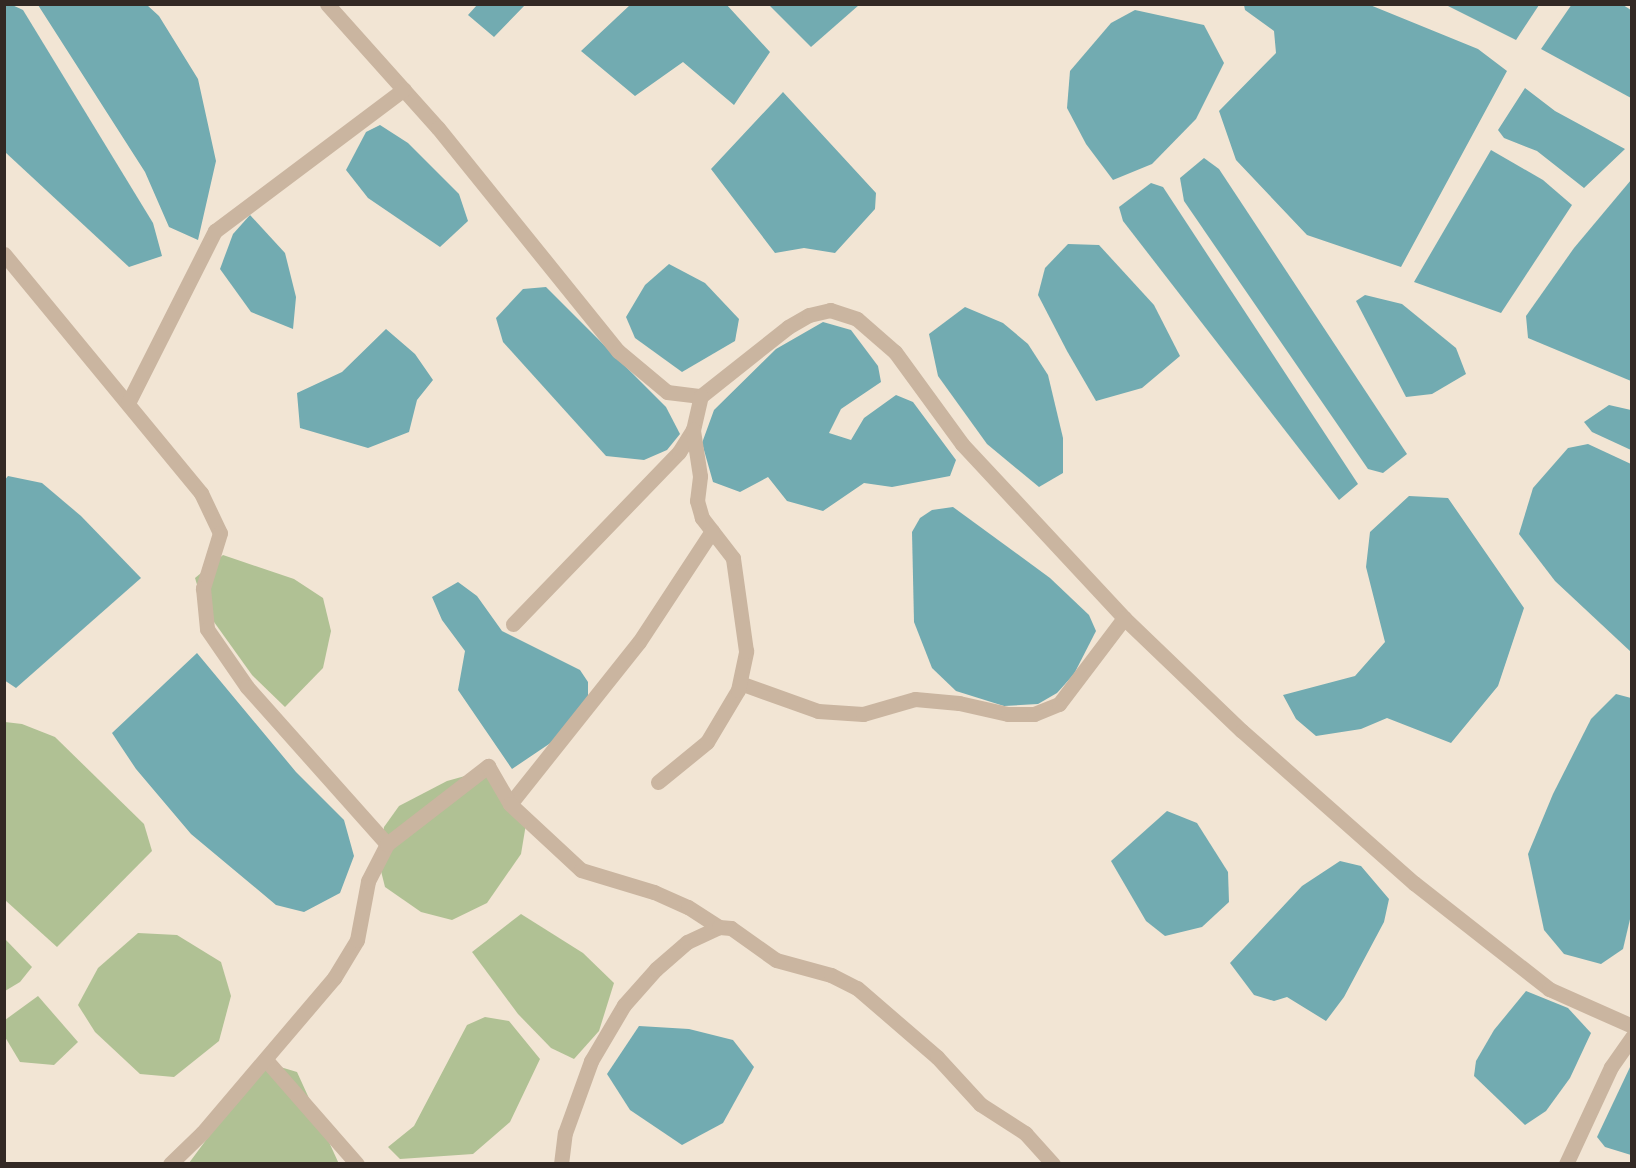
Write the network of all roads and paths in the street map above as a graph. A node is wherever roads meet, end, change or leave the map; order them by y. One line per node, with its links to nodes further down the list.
1 (327, 4): 2 (street)
2 (404, 89): 4 (street); 5 (street)
3 (4, 254): 5 (street)
4 (701, 396): 6 (street); 8 (street)
5 (128, 403): 13 (street)
6 (693, 430): 7 (street); 9 (street)
7 (712, 531): 10 (street); 12 (street)
8 (1124, 618): 10 (street); 15 (street)
9 (513, 624)
10 (740, 683): 11 (street)
11 (658, 782)
12 (510, 804): 13 (street); 14 (street)
13 (387, 844): 17 (street)
14 (719, 927): 20 (street); 21 (street)
15 (1632, 1026)
16 (1632, 1037): 22 (street)
17 (266, 1060): 18 (street); 19 (street)
18 (170, 1164)
19 (357, 1164)
20 (561, 1164)
21 (1053, 1164)
22 (1566, 1164)

